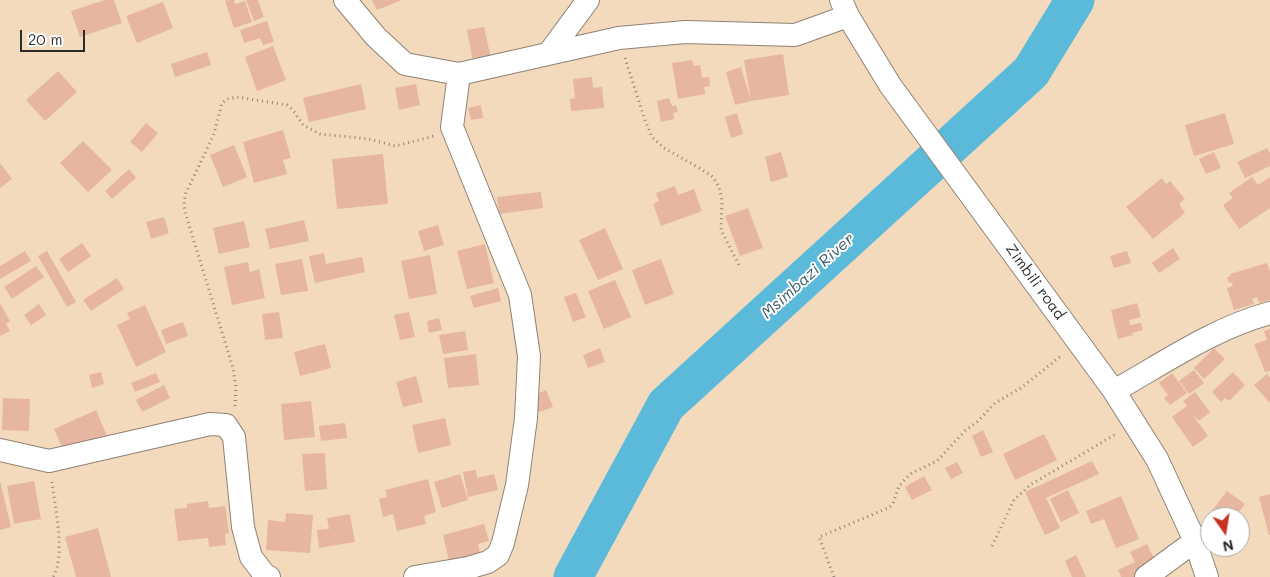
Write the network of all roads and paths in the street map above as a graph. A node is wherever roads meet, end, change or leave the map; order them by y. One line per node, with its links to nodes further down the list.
1 (345, 0): 6 (street)
2 (588, 0): 5 (street)
3 (844, 8): 4 (street); 10 (street, Zimbili road)
4 (618, 38): 5 (street); 8 (path)
5 (550, 53): 6 (street)
6 (459, 74): 7 (street)
7 (452, 127): 12 (path); 20 (street)
8 (740, 268)
9 (1270, 313): 11 (street)
10 (1078, 342): 11 (street, Zimbili road); 21 (path)
11 (1114, 391): 13 (street, Zimbili road)
12 (226, 424): 15 (street); 19 (street)
13 (1134, 424): 16 (street, Zimbili road); 17 (path)
14 (0, 450): 15 (street)
15 (49, 461): 18 (path)
16 (1195, 541): 22 (street); 23 (street, Zimbili road)
17 (992, 546)
18 (53, 577)
19 (269, 577)
20 (415, 577)
21 (834, 577)
22 (1146, 577)
23 (1206, 577)

